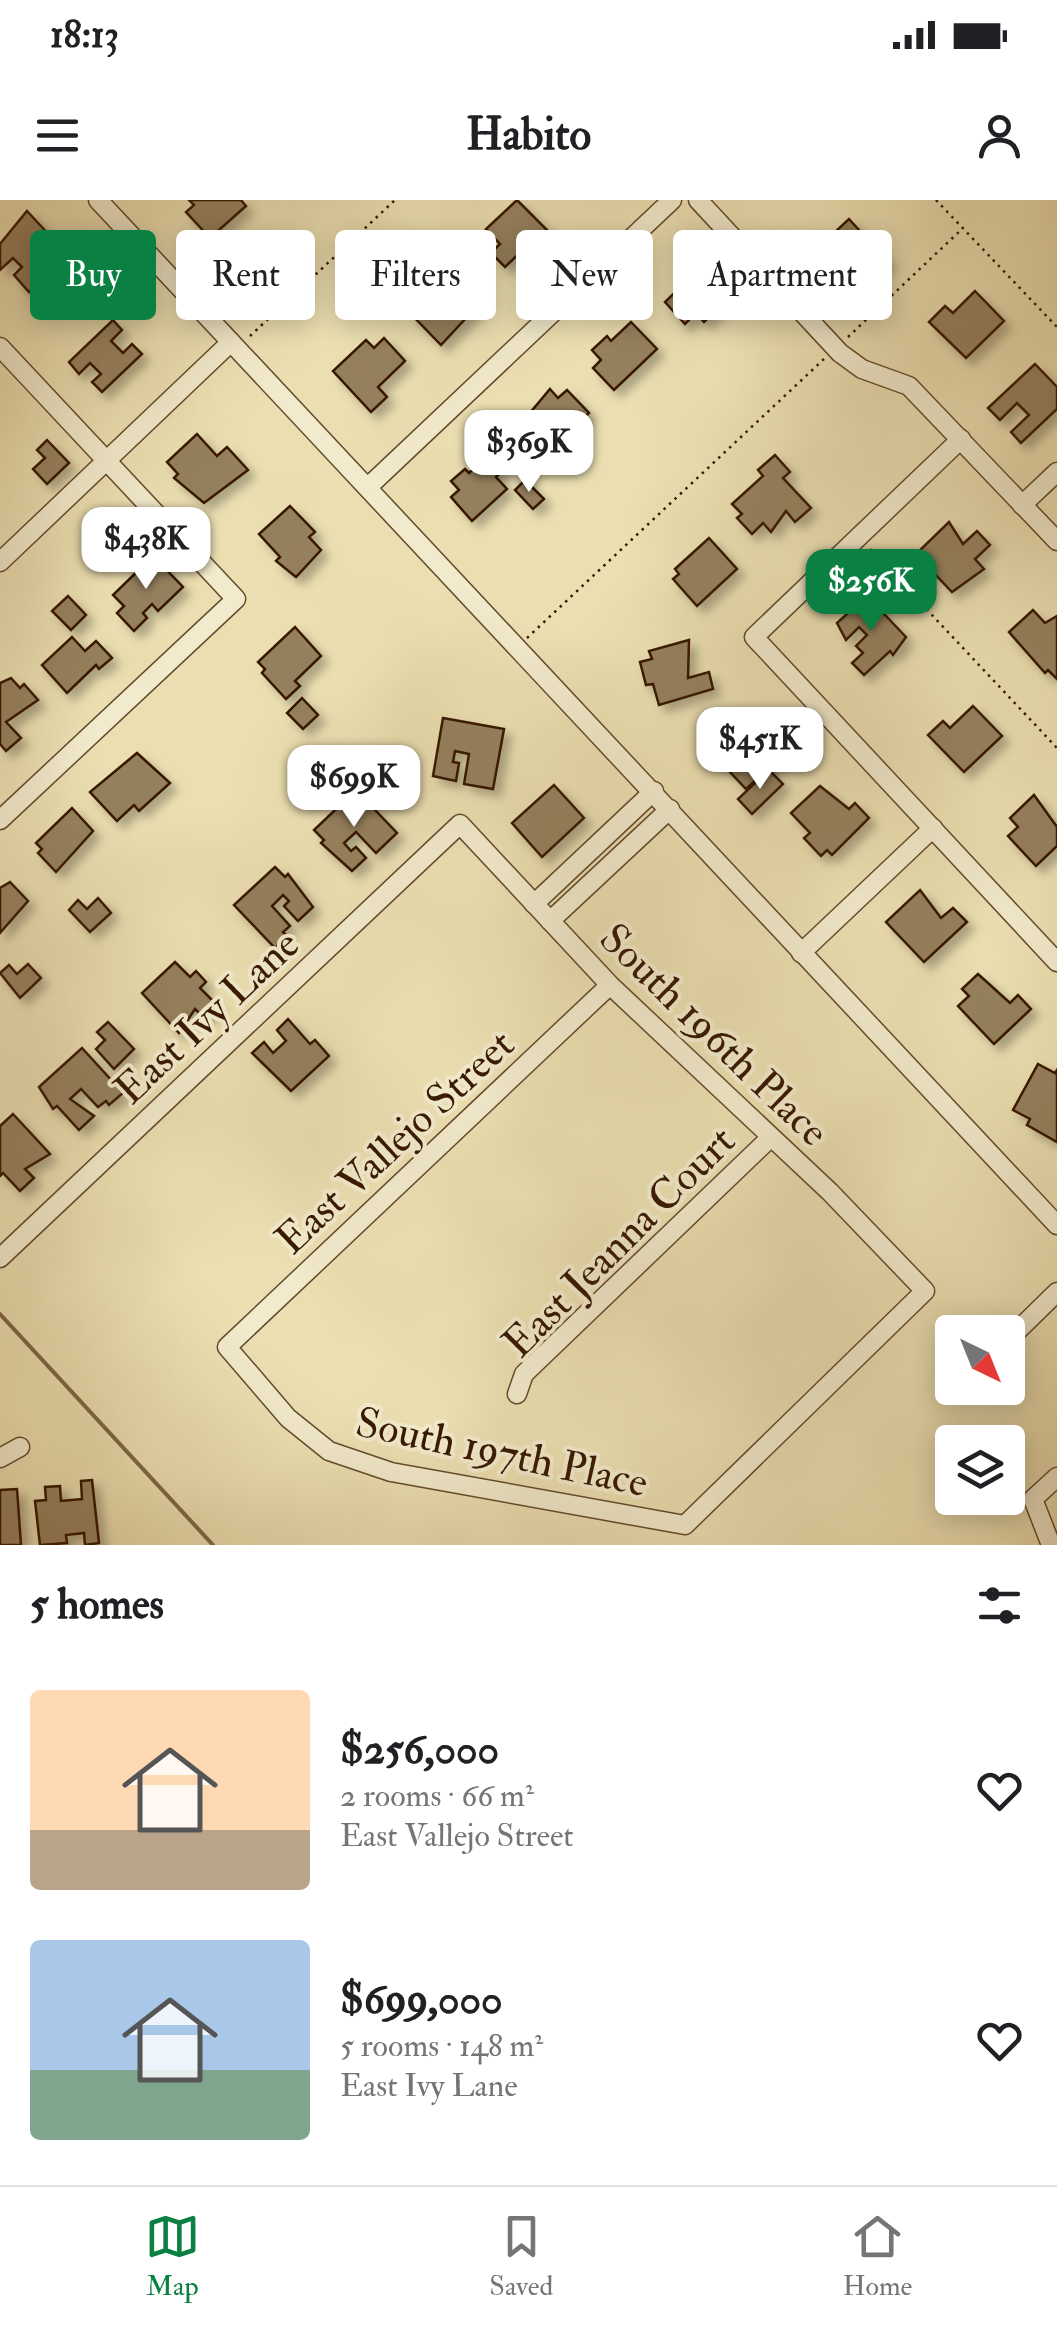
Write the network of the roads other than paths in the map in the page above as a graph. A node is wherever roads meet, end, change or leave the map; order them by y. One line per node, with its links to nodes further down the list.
1 (672, 200): 9 (street)
2 (698, 200): 6 (street)
3 (104, 202): 4 (street)
4 (234, 345): 7 (street); 9 (street)
5 (0, 347): 7 (street)
6 (961, 439): 10 (street); 17 (street)
7 (106, 460): 12 (street); 15 (street)
8 (1057, 472): 10 (street)
9 (368, 487): 13 (street)
10 (1022, 505): 11 (street)
11 (1057, 541)
12 (0, 562)
13 (654, 791): 14 (street); 18 (street)
14 (670, 809): 19 (street); 22 (street)
15 (0, 820)
16 (460, 824): 20 (street, South 196th Place); 27 (street, East Ivy Lane)
17 (932, 828): 22 (street); 23 (street)
18 (570, 870): 19 (street); 20 (street)
19 (585, 888): 21 (street)
20 (534, 904): 21 (street, South 196th Place)
21 (550, 921): 24 (street, South 196th Place)
22 (802, 953): 26 (street)
23 (1057, 962)
24 (610, 985): 25 (street, South 196th Place); 30 (street, East Vallejo Street)
25 (770, 1138): 31 (street, East Jeanna Court); 35 (street, South 196th Place)
26 (1057, 1225)
27 (0, 1258)
28 (1057, 1292): 29 (street)
29 (1025, 1323)
30 (227, 1347): 35 (street, South 197th Place)
31 (518, 1394)
32 (20, 1447): 33 (street)
33 (0, 1458)
34 (1057, 1477): 36 (street)
35 (685, 1525)
36 (1051, 1545)

